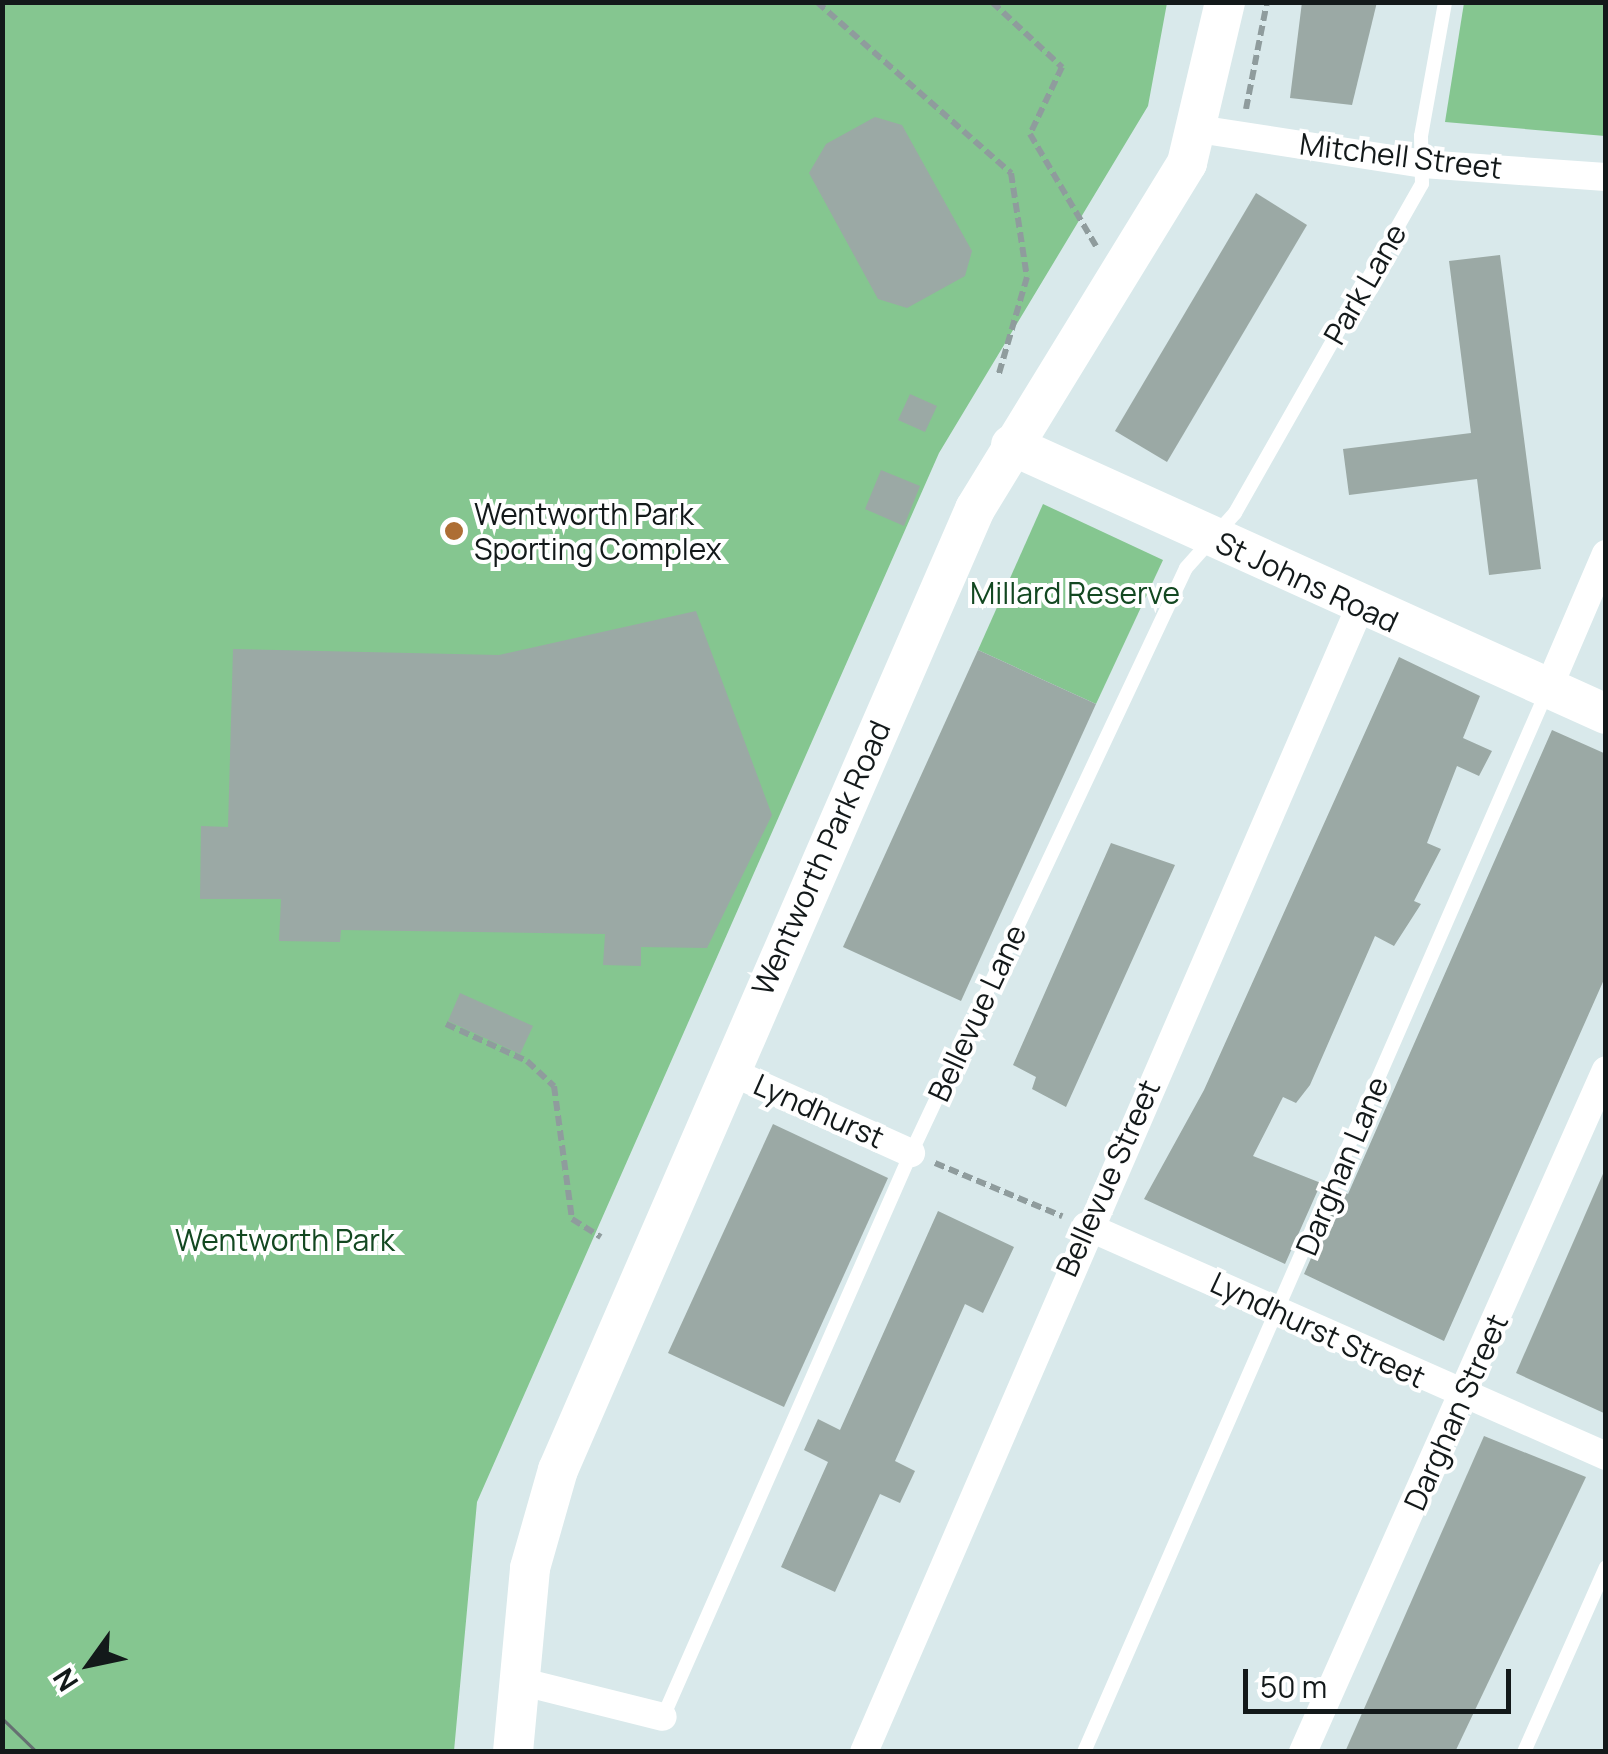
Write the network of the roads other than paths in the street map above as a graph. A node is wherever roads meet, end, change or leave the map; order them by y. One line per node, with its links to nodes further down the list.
1 (1225, 2): 3 (street, Wentworth Park Road)
2 (1445, 2): 4 (lane, Park Lane)
3 (1198, 129): 4 (street, Mitchell Street); 6 (street, Wentworth Park Road)
4 (1423, 164): 5 (street, Mitchell Street); 7 (lane, Park Lane)
5 (1606, 176)
6 (1011, 445): 7 (street, St Johns Road); 12 (street, Wentworth Park Road)
7 (1210, 537): 9 (street, St Johns Road); 14 (lane, Bellevue Lane)
8 (1606, 554): 10 (street)
9 (1360, 607): 10 (street, St Johns Road); 15 (street, Bellevue Street)
10 (1548, 689): 11 (street, St Johns Road); 16 (lane, Darghan Lane)
11 (1606, 714)
12 (727, 1070): 14 (street, Lyndhurst); 20 (street, Wentworth Park Road)
13 (1606, 1070): 17 (street, Darghan Street)
14 (911, 1153): 21 (lane, Bellevue Lane)
15 (1086, 1226): 16 (street, Lyndhurst Street); 23 (street, Bellevue Street)
16 (1279, 1310): 17 (street, Lyndhurst Street); 24 (lane, Darghan Lane)
17 (1464, 1396): 18 (street, Lyndhurst Street); 25 (street, Darghan Street)
18 (1606, 1456)
19 (1606, 1568): 26 (lane)
20 (519, 1681): 21 (street); 22 (street, Wentworth Park Road)
21 (663, 1717)
22 (513, 1752)
23 (864, 1752)
24 (1084, 1752)
25 (1303, 1752)
26 (1524, 1752)

